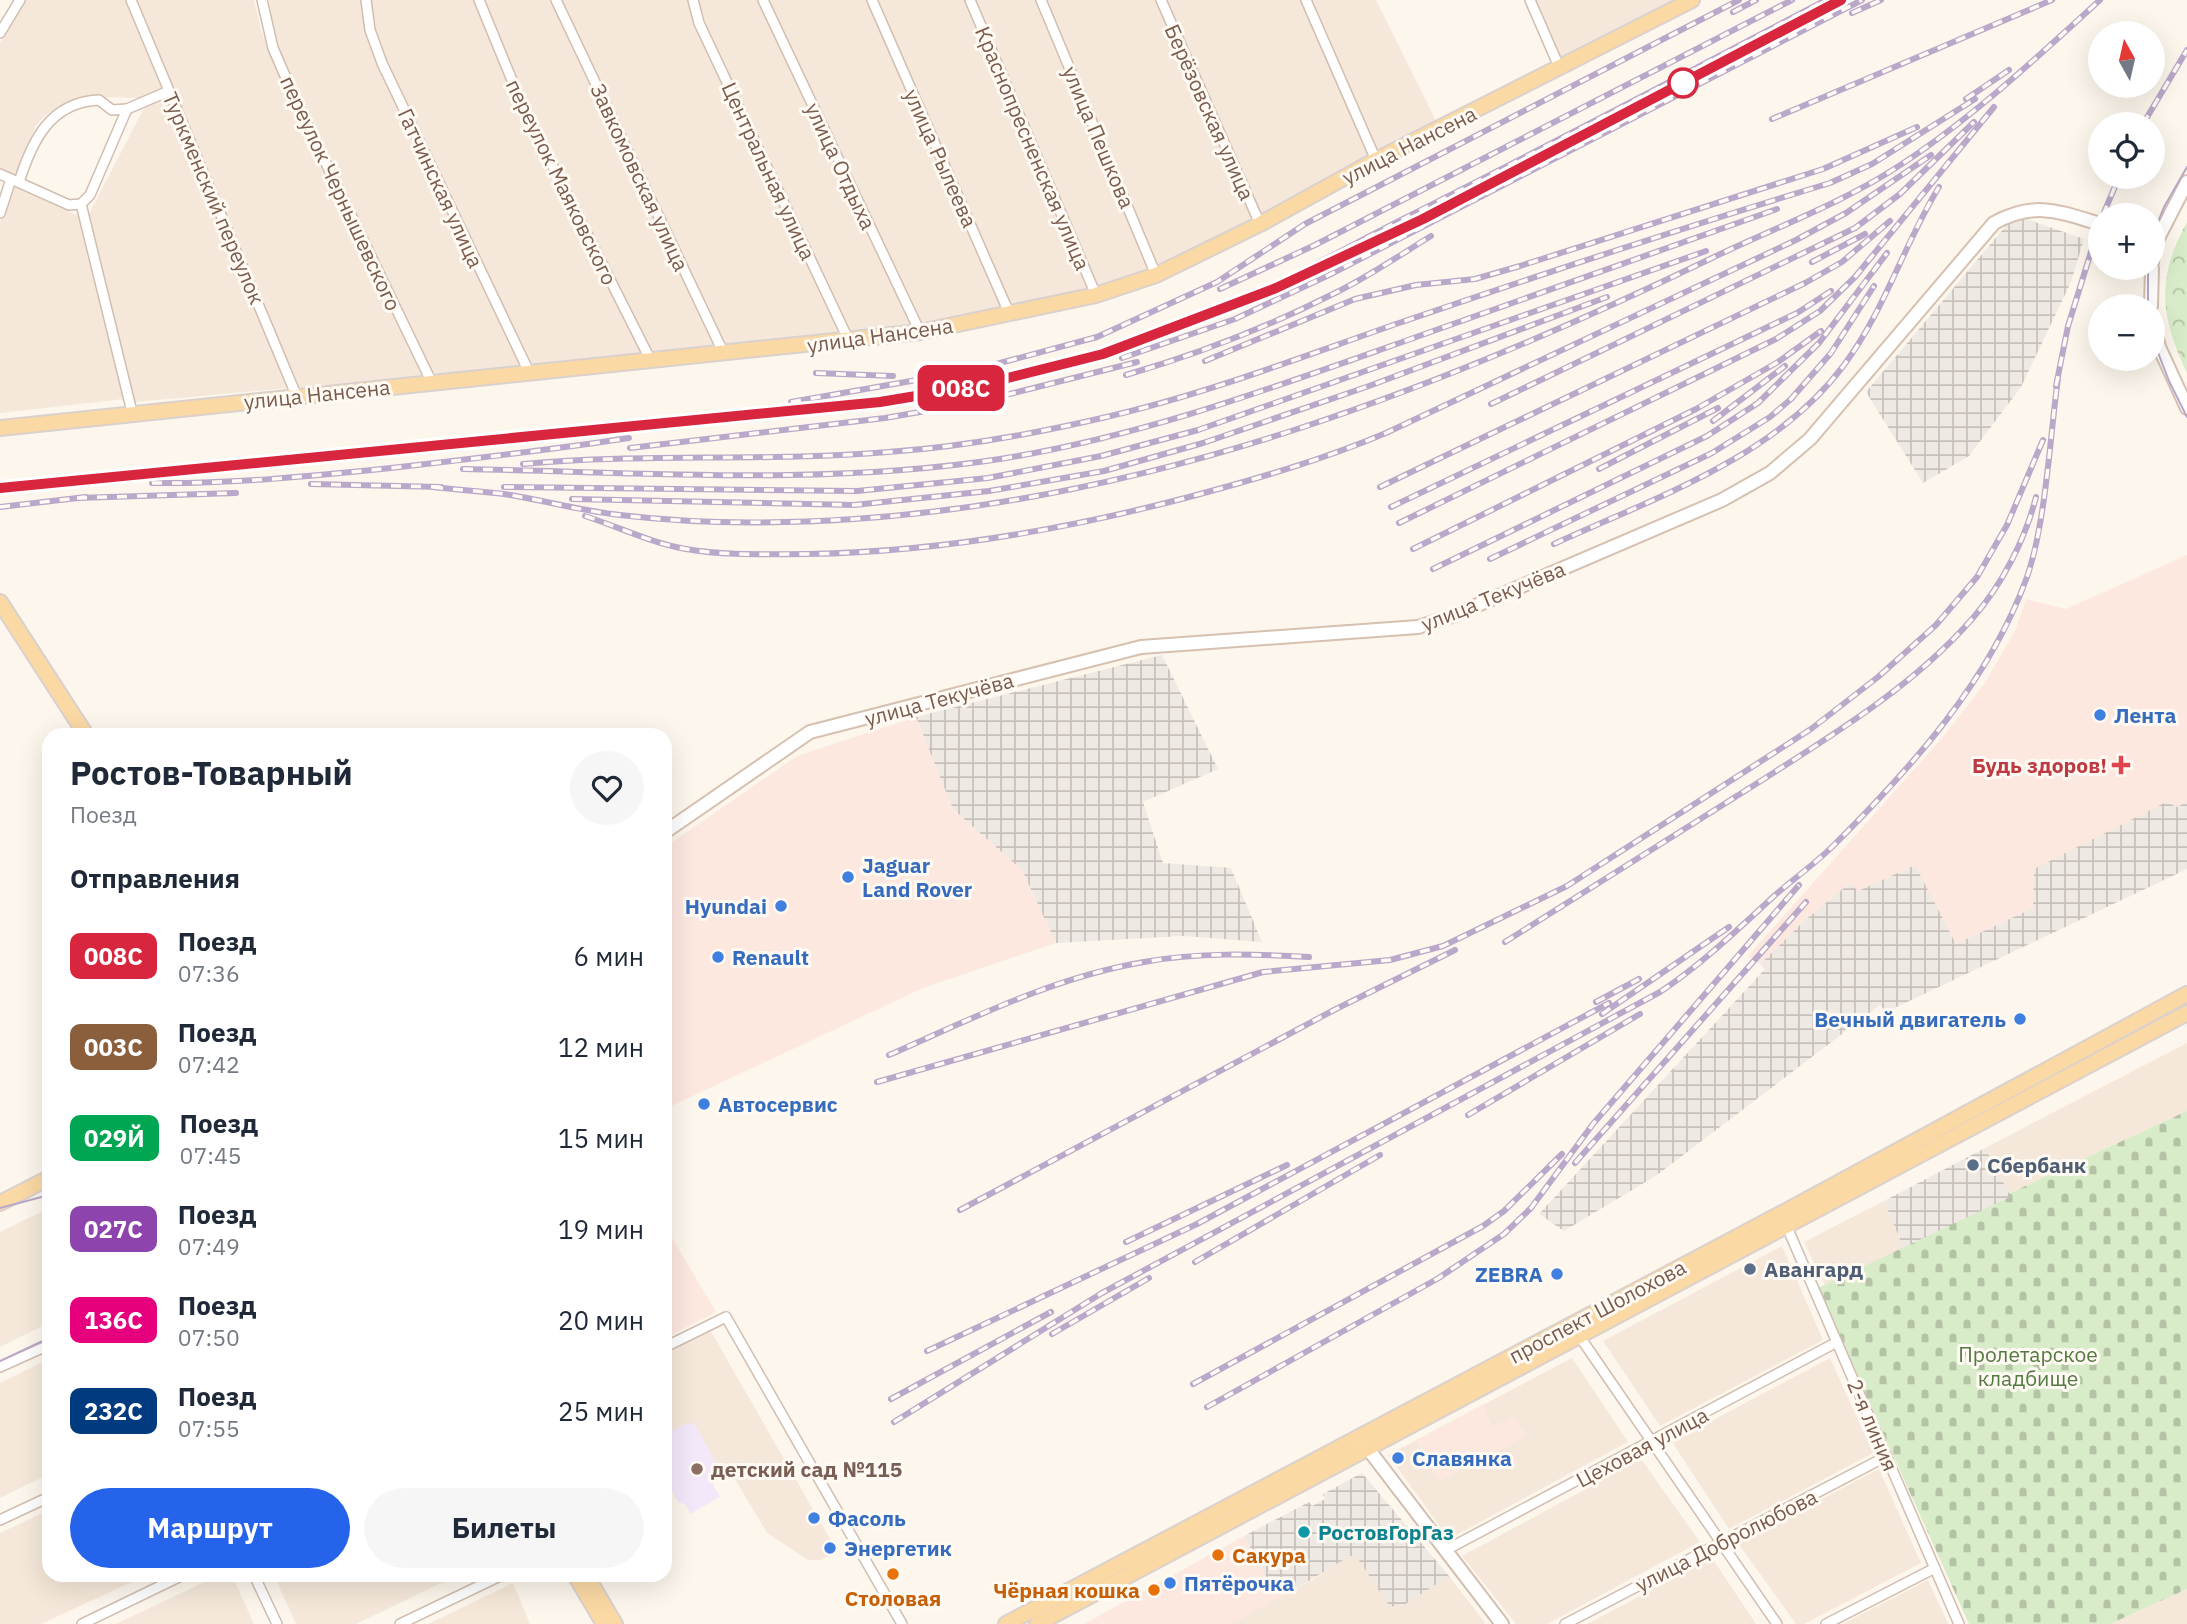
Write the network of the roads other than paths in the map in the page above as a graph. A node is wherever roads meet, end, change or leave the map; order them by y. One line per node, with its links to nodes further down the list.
1 (6, 0): 16 (street)
2 (131, 0): 19 (street, Туркменский переулок)
3 (262, 0): 39 (street, переулок Чернышевского)
4 (366, 0): 38 (street, Гатчинская улица)
5 (479, 0): 37 (street, переулок Маяковского)
6 (556, 0): 35 (street, Завкомовская улица)
7 (693, 0): 34 (street, Центральная улица)
8 (763, 0): 33 (street, улица Отдыха)
9 (872, 0): 32 (street, улица Рылеева)
10 (970, 0): 31 (street, Краснопресненская улица)
11 (1041, 0): 30 (street, улица Пешкова)
12 (1161, 0): 29 (street, Берёзовская улица)
13 (1306, 0): 21 (street)
14 (1530, 0): 18 (street)
15 (1692, 0): 18 (main road, улица Нансена)
16 (18, 2): 17 (street)
17 (0, 33)
18 (1560, 69): 21 (main road, улица Нансена)
19 (169, 91): 20 (street); 40 (street, Туркменский переулок)
20 (127, 109): 23 (street); 25 (street)
21 (1376, 160): 29 (main road, улица Нансена)
22 (0, 174): 23 (street)
23 (15, 181): 25 (street); 26 (street)
24 (2187, 182): 28 (main road)
25 (81, 204): 42 (street)
26 (0, 214)
27 (2088, 221): 46 (main road, улица Текучёва)
28 (2165, 223)
29 (1260, 224): 30 (main road, улица Нансена)
30 (1156, 275): 31 (main road, улица Нансена)
31 (1096, 295): 32 (main road, улица Нансена)
32 (1010, 315): 33 (main road, улица Нансена)
33 (920, 332): 34 (main road, улица Нансена)
34 (849, 341): 35 (main road, улица Нансена)
35 (724, 354): 37 (main road, улица Нансена)
36 (2165, 360): 41 (main road)
37 (651, 361): 38 (main road, улица Нансена)
38 (529, 372): 39 (main road, улица Нансена)
39 (432, 383): 40 (main road, улица Нансена)
40 (297, 397): 42 (main road, улица Нансена)
41 (2187, 408)
42 (132, 412): 43 (main road, улица Нансена)
43 (0, 428)
44 (0, 602): 45 (main road)
45 (81, 728)
46 (672, 827)
47 (2187, 994): 58 (main road, проспект Шолохова)
48 (2187, 1013): 51 (main road, проспект Шолохова)
49 (42, 1182): 50 (main road)
50 (0, 1203)
51 (1787, 1227): 52 (main road, проспект Шолохова); 53 (street, 2-я линия)
52 (1580, 1336): 57 (street); 58 (main road, проспект Шолохова)
53 (1837, 1342): 57 (street, Цеховая улица); 59 (street, 2-я линия)
54 (672, 1344): 75 (street)
55 (42, 1348): 56 (street)
56 (0, 1367)
57 (1651, 1442): 62 (street); 63 (street, Цеховая улица)
58 (1364, 1443): 63 (main road); 76 (main road, проспект Шолохова); 77 (main road, проспект Шолохова)
59 (1887, 1456): 62 (street, улица Добролюбова); 64 (street, 2-я линия)
60 (42, 1500): 61 (street)
61 (0, 1520)
62 (1720, 1542): 79 (street, улица Добролюбова); 80 (street)
63 (1446, 1550): 78 (main road)
64 (1935, 1568): 81 (street); 82 (street, 2-я линия)
65 (169, 1582): 70 (street)
66 (257, 1582): 71 (street)
67 (487, 1582): 72 (street)
68 (579, 1582): 73 (main road)
69 (590, 1582): 74 (main road)
70 (82, 1624)
71 (277, 1624)
72 (400, 1624)
73 (604, 1624)
74 (615, 1624)
75 (902, 1624)
76 (1006, 1624)
77 (1037, 1624)
78 (1502, 1624)
79 (1565, 1624)
80 (1777, 1624)
81 (1826, 1624)
82 (1959, 1624)

